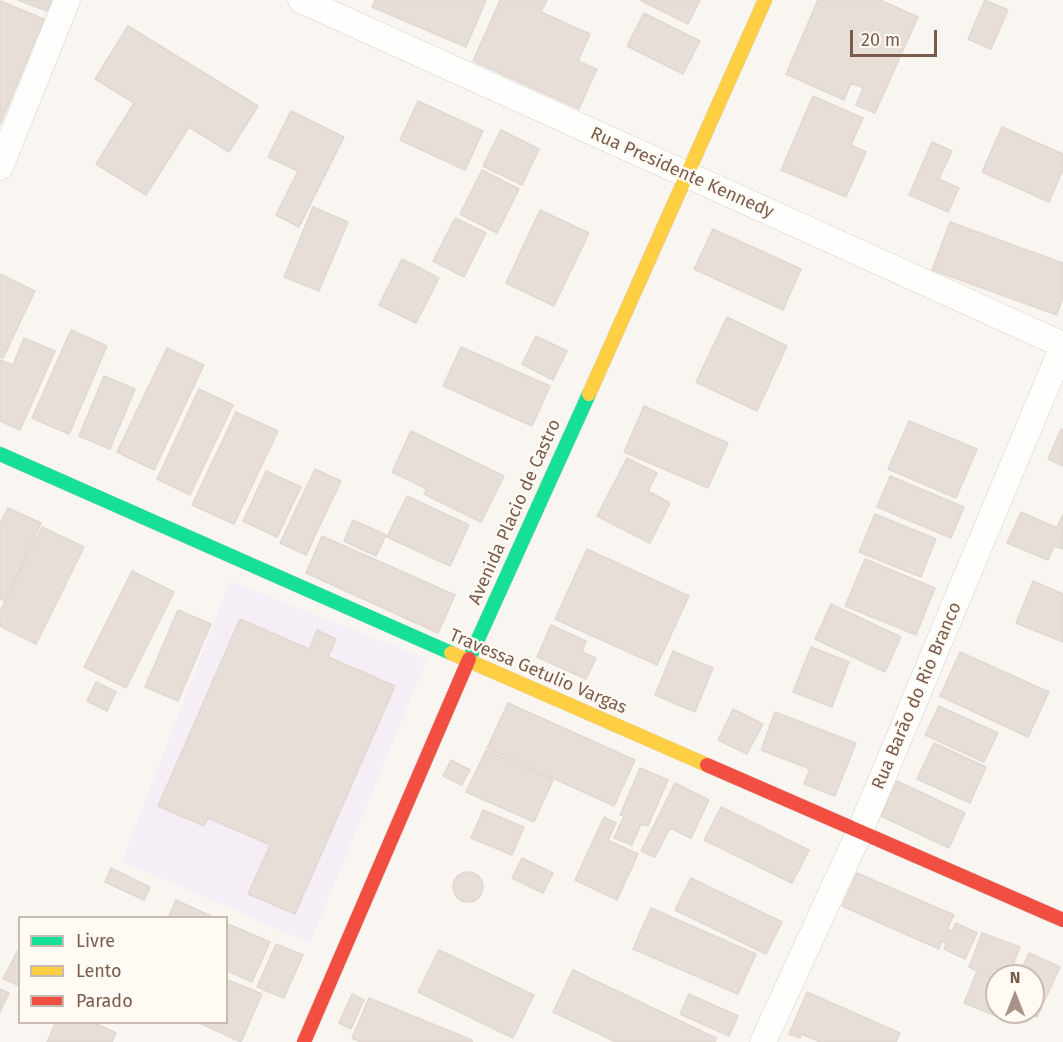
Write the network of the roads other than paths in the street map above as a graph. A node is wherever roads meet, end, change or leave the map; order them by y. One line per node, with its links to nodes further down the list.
1 (67, 0): 4 (street)
2 (301, 0): 5 (street, Rua Presidente Kennedy)
3 (765, 0): 5 (street, Avenida Placio de Castro)
4 (0, 167)
5 (688, 176): 6 (street, Rua Presidente Kennedy); 8 (street, Avenida Placio de Castro)
6 (1063, 346): 9 (street, Rua Barão do Rio Branco)
7 (0, 454): 8 (street, Travessa Getulio Vargas)
8 (468, 661): 9 (street, Travessa Getulio Vargas); 11 (street, Avenida Placio de Castro)
9 (860, 831): 10 (street, Travessa Getulio Vargas); 12 (street, Rua Barão do Rio Branco)
10 (1063, 920)
11 (304, 1042)
12 (763, 1042)

